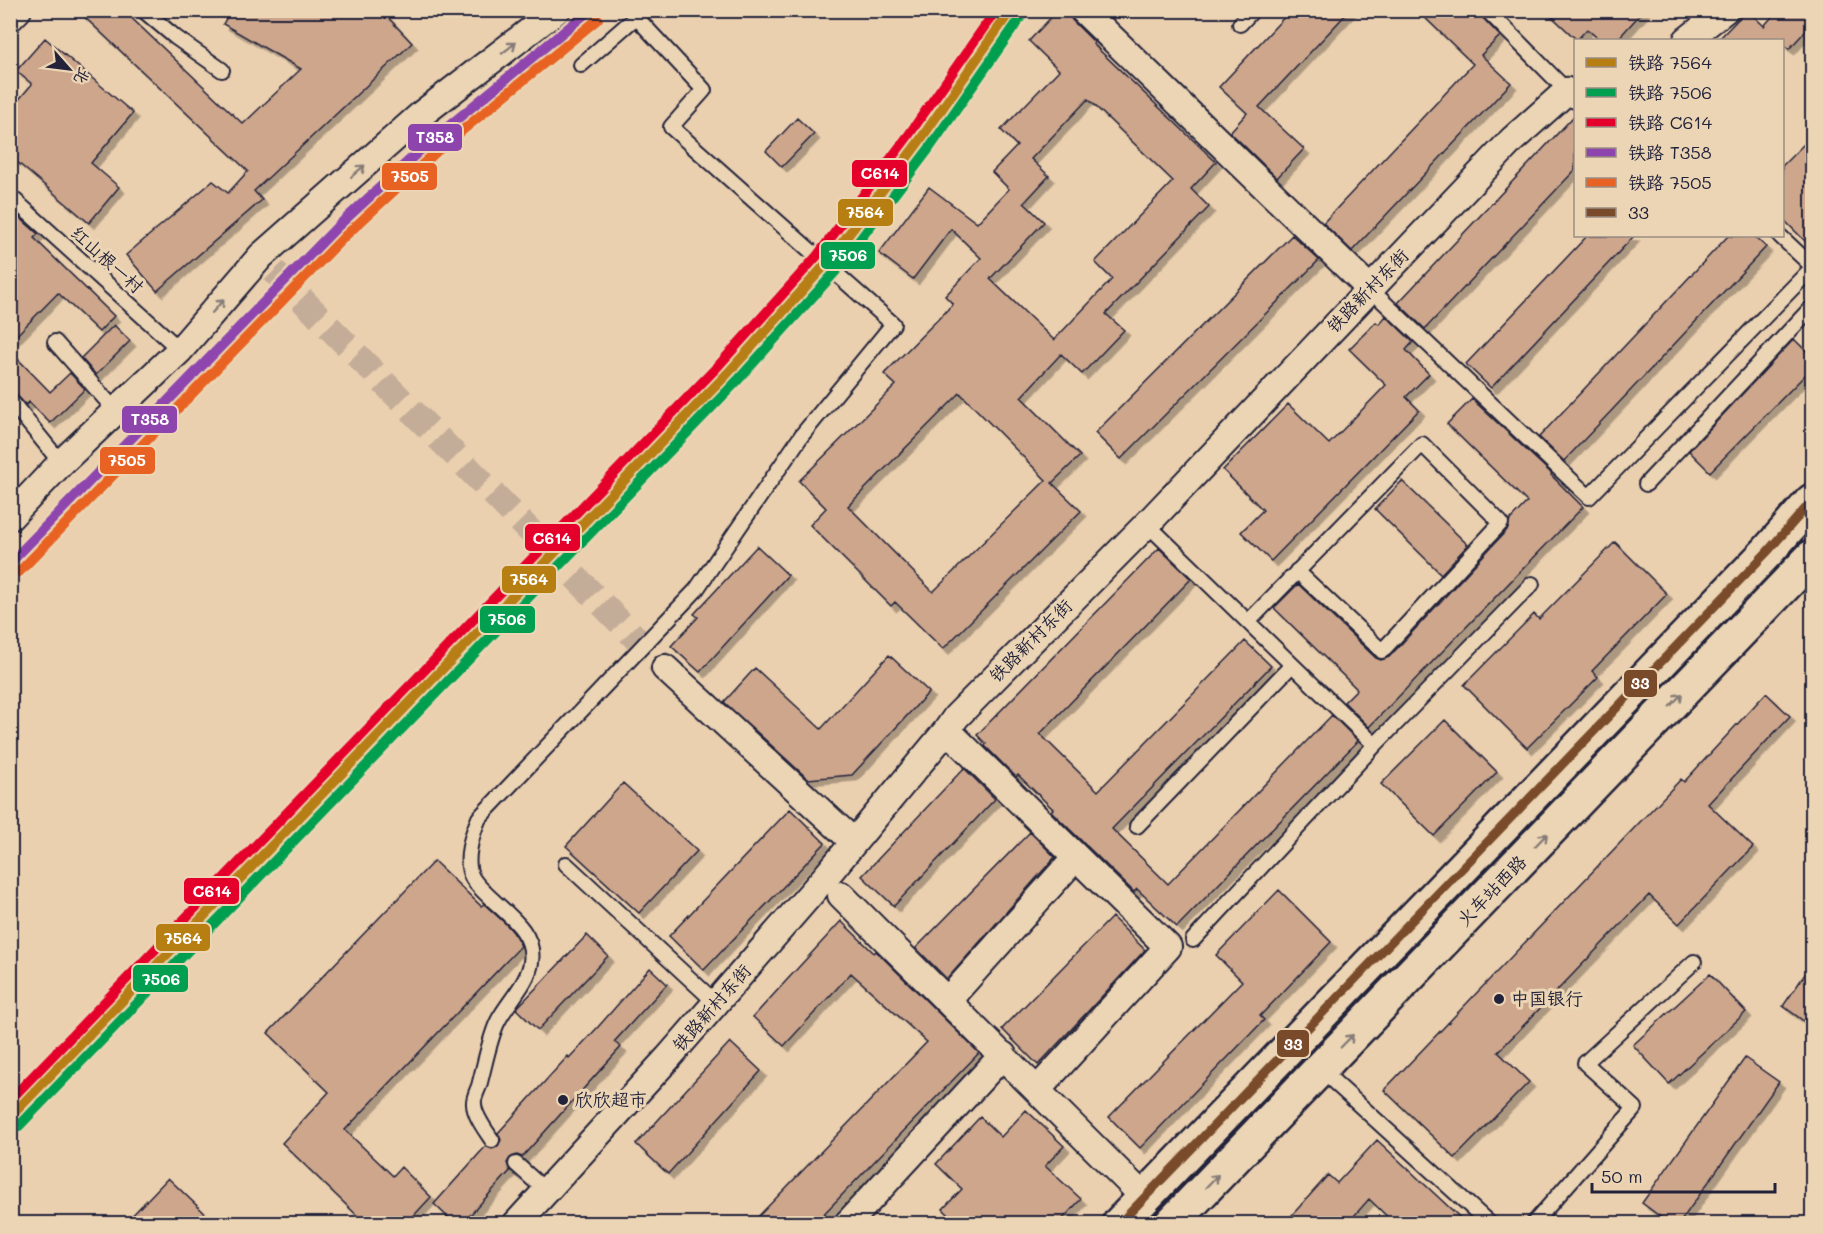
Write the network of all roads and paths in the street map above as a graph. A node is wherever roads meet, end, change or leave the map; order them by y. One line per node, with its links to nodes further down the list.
1 (18, 10): 8 (street)
2 (143, 10): 12 (lane)
3 (557, 10): 20 (street, one-way to 3)
4 (1083, 10): 17 (street)
5 (1253, 10): 9 (lane)
6 (1487, 10): 13 (lane)
7 (1725, 10): 10 (street)
8 (10, 18)
9 (1240, 24)
10 (1688, 39)
11 (581, 65): 48 (lane)
12 (222, 70)
13 (1571, 93): 17 (street, 铁路新村东街)
14 (10, 196): 20 (lane, 红山根一村)
15 (1781, 237): 16 (lane)
16 (1810, 274): 17 (lane)
17 (1370, 289): 27 (street, 铁路新村东街)
18 (1812, 307): 24 (lane)
19 (55, 342): 22 (lane)
20 (180, 350): 22 (street)
21 (10, 400): 23 (lane)
22 (115, 410): 23 (street)
23 (61, 463): 26 (street)
24 (1646, 484)
25 (1812, 501): 51 (main road, 火车站西路)
26 (10, 517)
27 (1147, 524): 31 (lane); 34 (street, 铁路新村东街)
28 (1812, 557): 46 (main road, 火车站西路, one-way to 28)
29 (1297, 571): 29 (lane); 31 (lane)
30 (1532, 584): 35 (lane)
31 (1248, 622): 32 (lane)
32 (1292, 665): 35 (lane); 36 (lane)
33 (666, 668): 37 (street)
34 (946, 730): 37 (street, 铁路新村东街); 38 (street)
35 (1375, 745): 41 (lane)
36 (1137, 826)
37 (854, 842): 44 (street, 铁路新村东街)
38 (1075, 858): 43 (street); 47 (street)
39 (566, 864): 44 (lane)
40 (841, 895): 43 (street)
41 (1193, 940)
42 (1694, 962): 57 (lane)
43 (948, 1000): 45 (street)
44 (716, 1003): 50 (street, 铁路新村东街)
45 (1003, 1055): 47 (street); 53 (street)
46 (1320, 1070): 55 (main road, 火车站西路, one-way to 46); 56 (lane)
47 (1038, 1089): 51 (street)
48 (492, 1140)
49 (516, 1164): 50 (lane)
50 (546, 1191): 52 (street, 铁路新村东街)
51 (1144, 1197): 54 (main road, 火车站西路)
52 (516, 1224)
53 (847, 1224)
54 (1119, 1224)
55 (1171, 1224)
56 (1490, 1224)
57 (1533, 1224)

